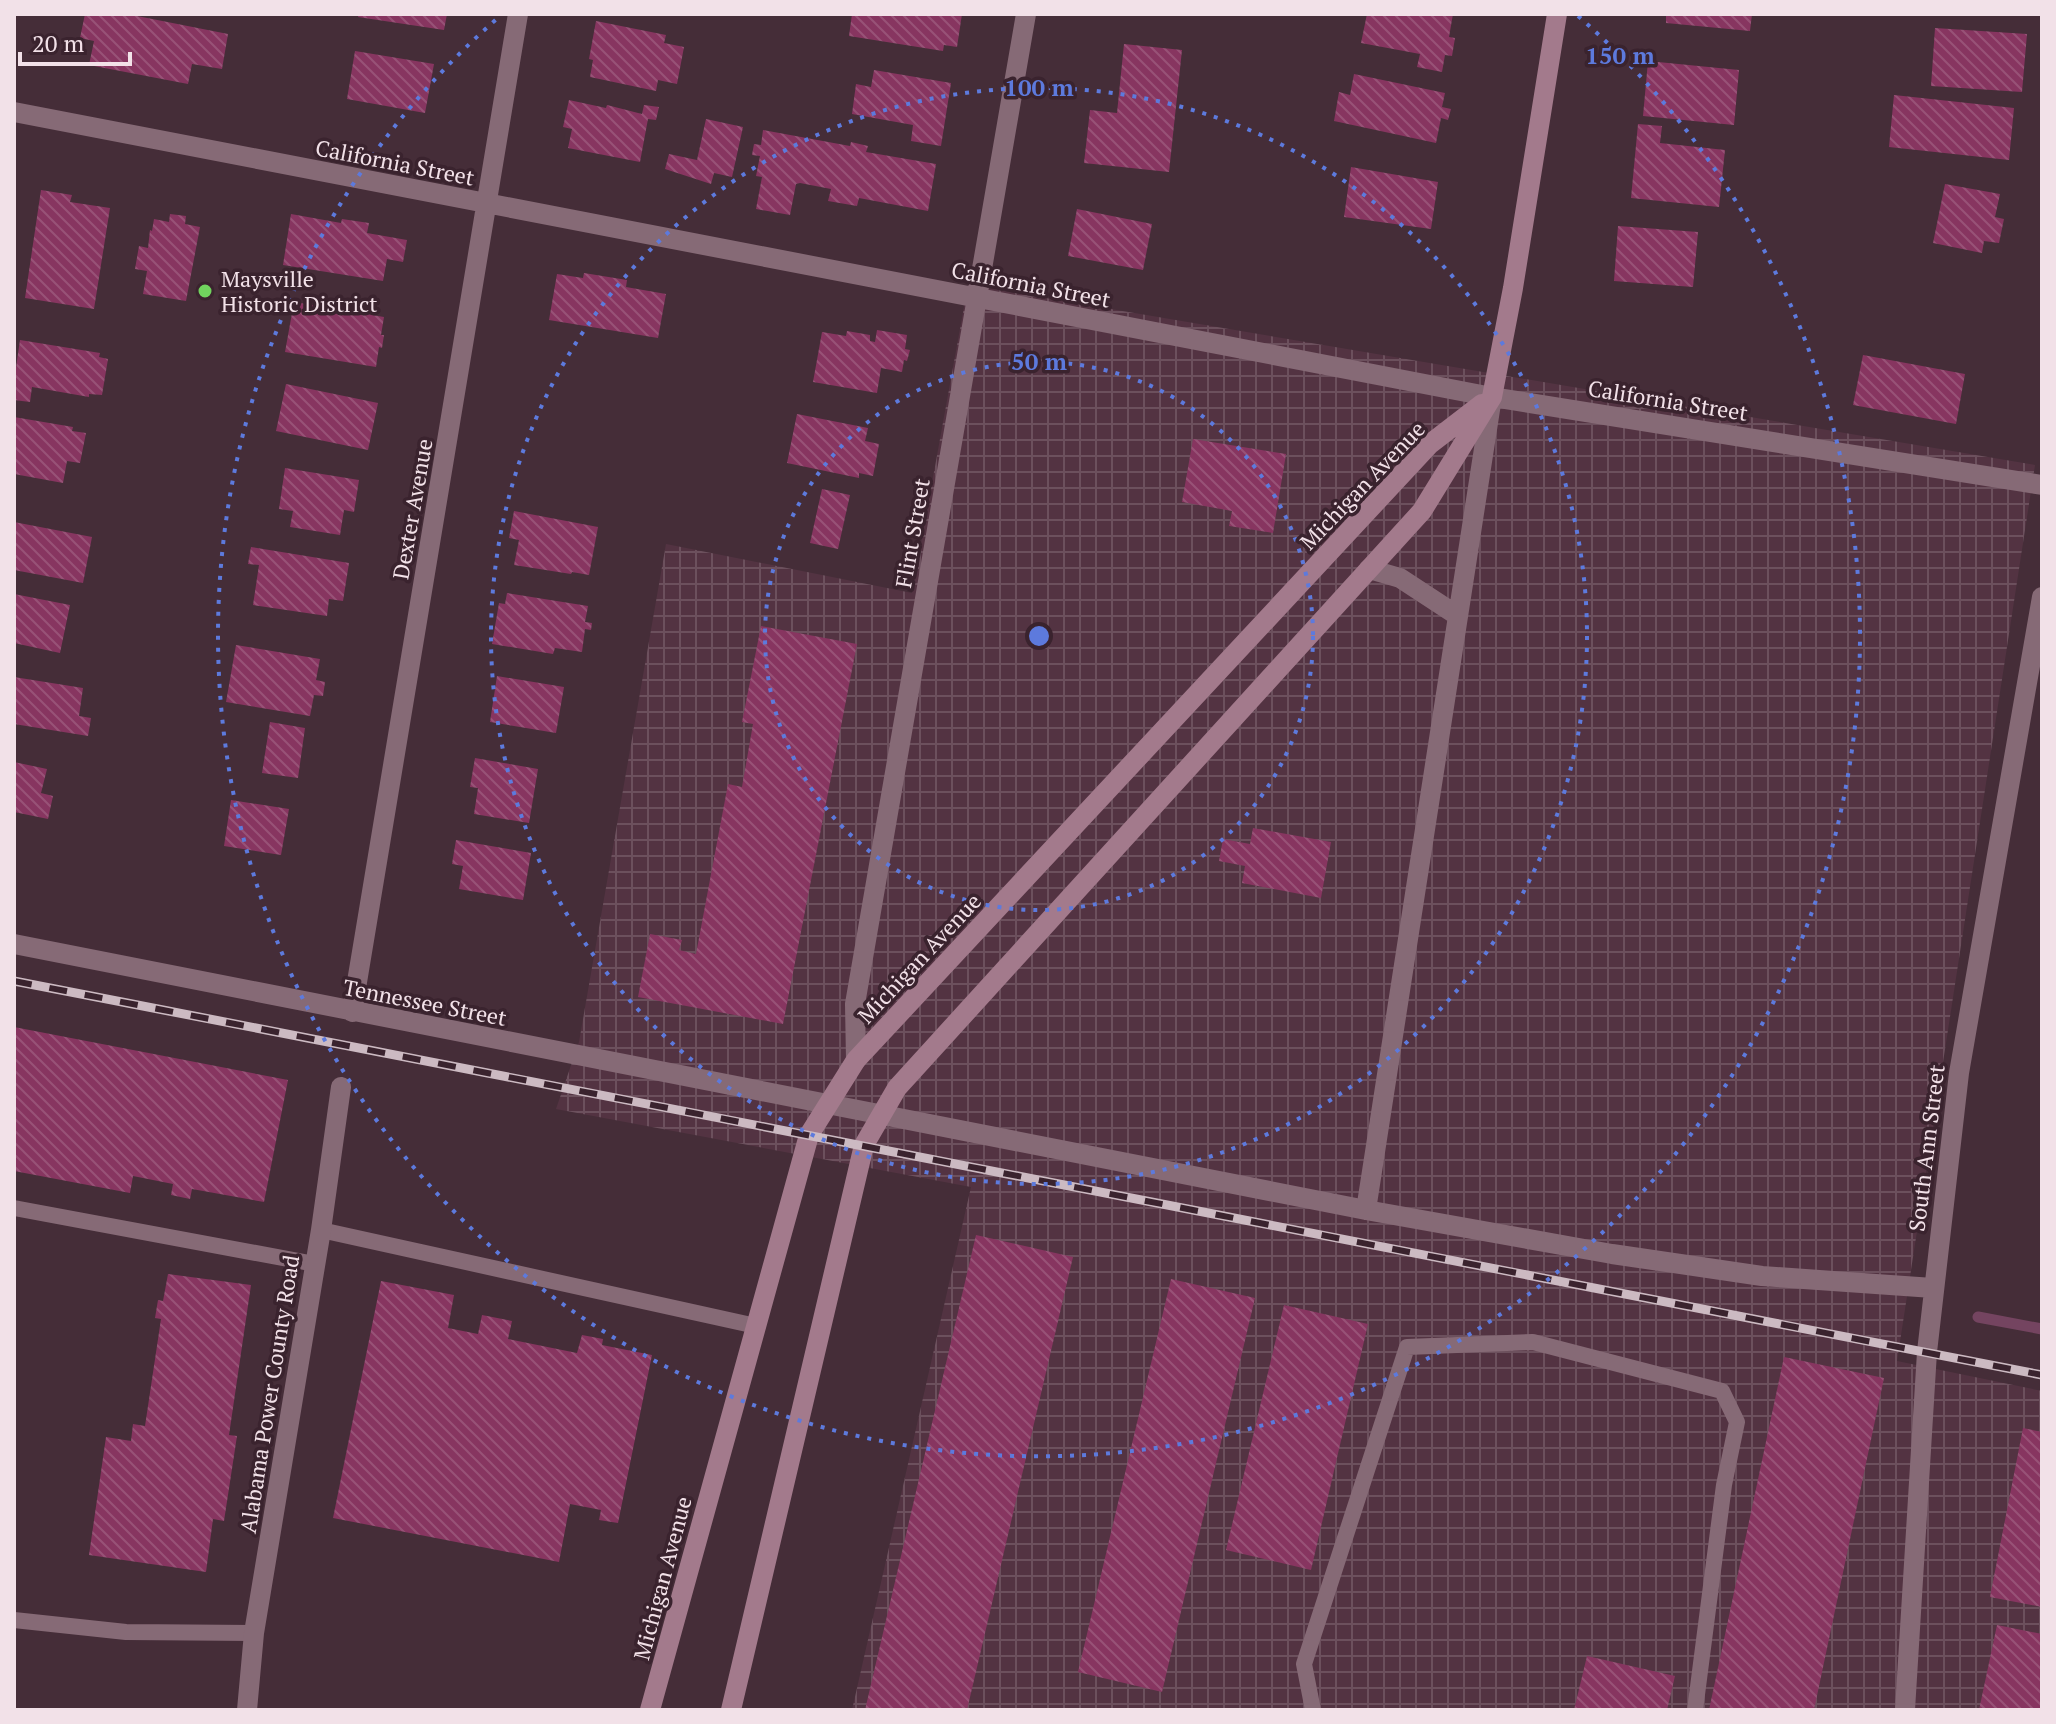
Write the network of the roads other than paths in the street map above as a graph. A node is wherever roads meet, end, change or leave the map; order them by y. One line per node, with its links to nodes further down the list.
1 (518, 14): 5 (street, Dexter Avenue)
2 (1026, 14): 6 (street, Flint Street)
3 (1557, 14): 7 (main road)
4 (14, 112): 5 (street, California Street)
5 (487, 204): 6 (street, California Street); 13 (street, Dexter Avenue)
6 (976, 298): 7 (street, California Street); 14 (street, Flint Street)
7 (1492, 397): 8 (street, California Street); 9 (main road); 11 (street); 14 (main road, Michigan Avenue)
8 (2042, 485)
9 (1369, 569): 11 (street); 17 (main road)
10 (2042, 597): 22 (street, South Ann Street)
11 (1458, 616): 19 (street)
12 (14, 944): 13 (street, Tennessee Street)
13 (352, 1012): 16 (street, Tennessee Street)
14 (856, 1060): 16 (main road, Michigan Avenue)
15 (341, 1087): 20 (street, Alabama Power County Road)
16 (828, 1104): 17 (street, Tennessee Street); 23 (main road, Michigan Avenue)
17 (882, 1115): 19 (street, Tennessee Street); 28 (main road)
18 (14, 1208): 21 (lane)
19 (1366, 1210): 22 (street, Tennessee Street)
20 (321, 1230): 21 (street, Alabama Power County Road); 23 (lane)
21 (315, 1264): 25 (street, Alabama Power County Road)
22 (1933, 1288): 31 (street, South Ann Street)
23 (756, 1326): 27 (main road, Michigan Avenue)
24 (14, 1620): 25 (lane)
25 (254, 1633): 26 (street, Alabama Power County Road)
26 (247, 1710)
27 (650, 1710)
28 (731, 1710)
29 (1313, 1710): 30 (lane)
30 (1695, 1710)
31 (1905, 1710)

